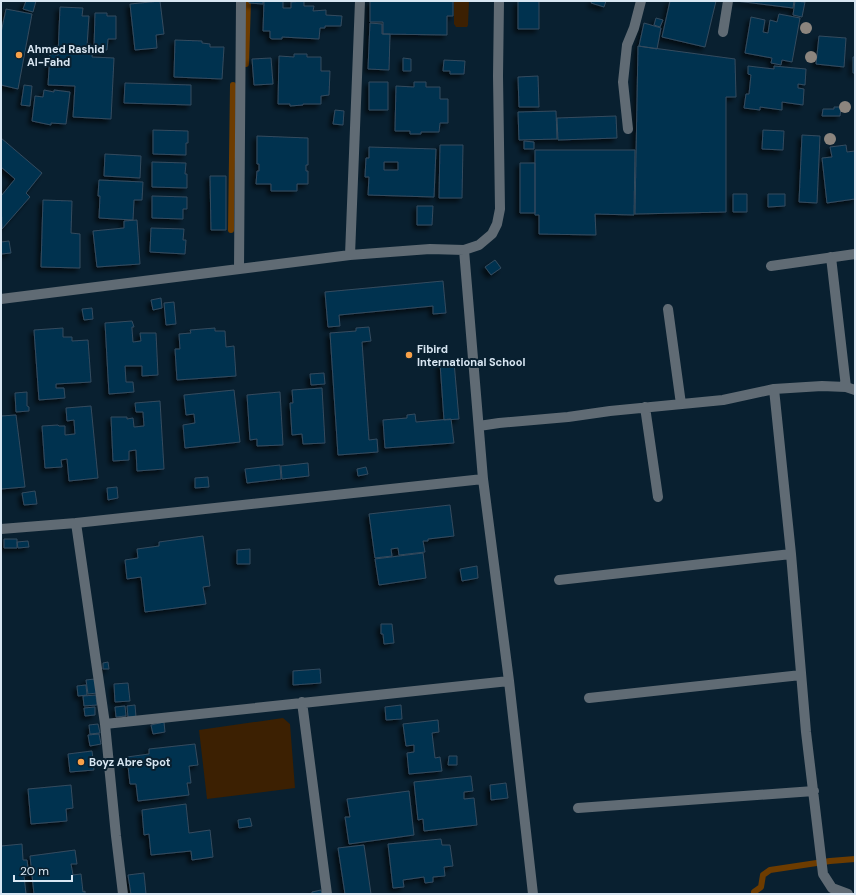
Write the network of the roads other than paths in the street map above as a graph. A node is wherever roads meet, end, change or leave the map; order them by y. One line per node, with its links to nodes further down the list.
1 (241, 1): 13 (street)
2 (360, 1): 10 (street)
3 (499, 1): 8 (street)
4 (641, 1): 7 (street)
5 (728, 1): 6 (street)
6 (723, 32)
7 (628, 130)
8 (464, 250): 10 (street); 20 (street)
9 (855, 254): 11 (street)
10 (350, 255): 13 (street)
11 (831, 257): 12 (street); 17 (street)
12 (771, 266)
13 (239, 269): 14 (street)
14 (1, 299)
15 (668, 309): 18 (street)
16 (774, 388): 17 (street); 18 (street); 25 (street)
17 (851, 388)
18 (681, 404): 19 (street)
19 (645, 407): 20 (street); 22 (street)
20 (479, 426): 21 (street)
21 (483, 479): 23 (street); 28 (street)
22 (658, 497)
23 (76, 523): 24 (street); 31 (street)
24 (1, 529)
25 (791, 554): 26 (street); 27 (street)
26 (559, 580)
27 (801, 675): 29 (street); 32 (street)
28 (509, 681): 30 (street); 37 (street)
29 (589, 698)
30 (302, 702): 31 (street); 36 (street)
31 (105, 724): 35 (street)
32 (814, 791): 33 (street); 34 (street)
33 (578, 808)
34 (831, 891): 38 (street)
35 (123, 894)
36 (327, 894)
37 (534, 894)
38 (848, 894)

